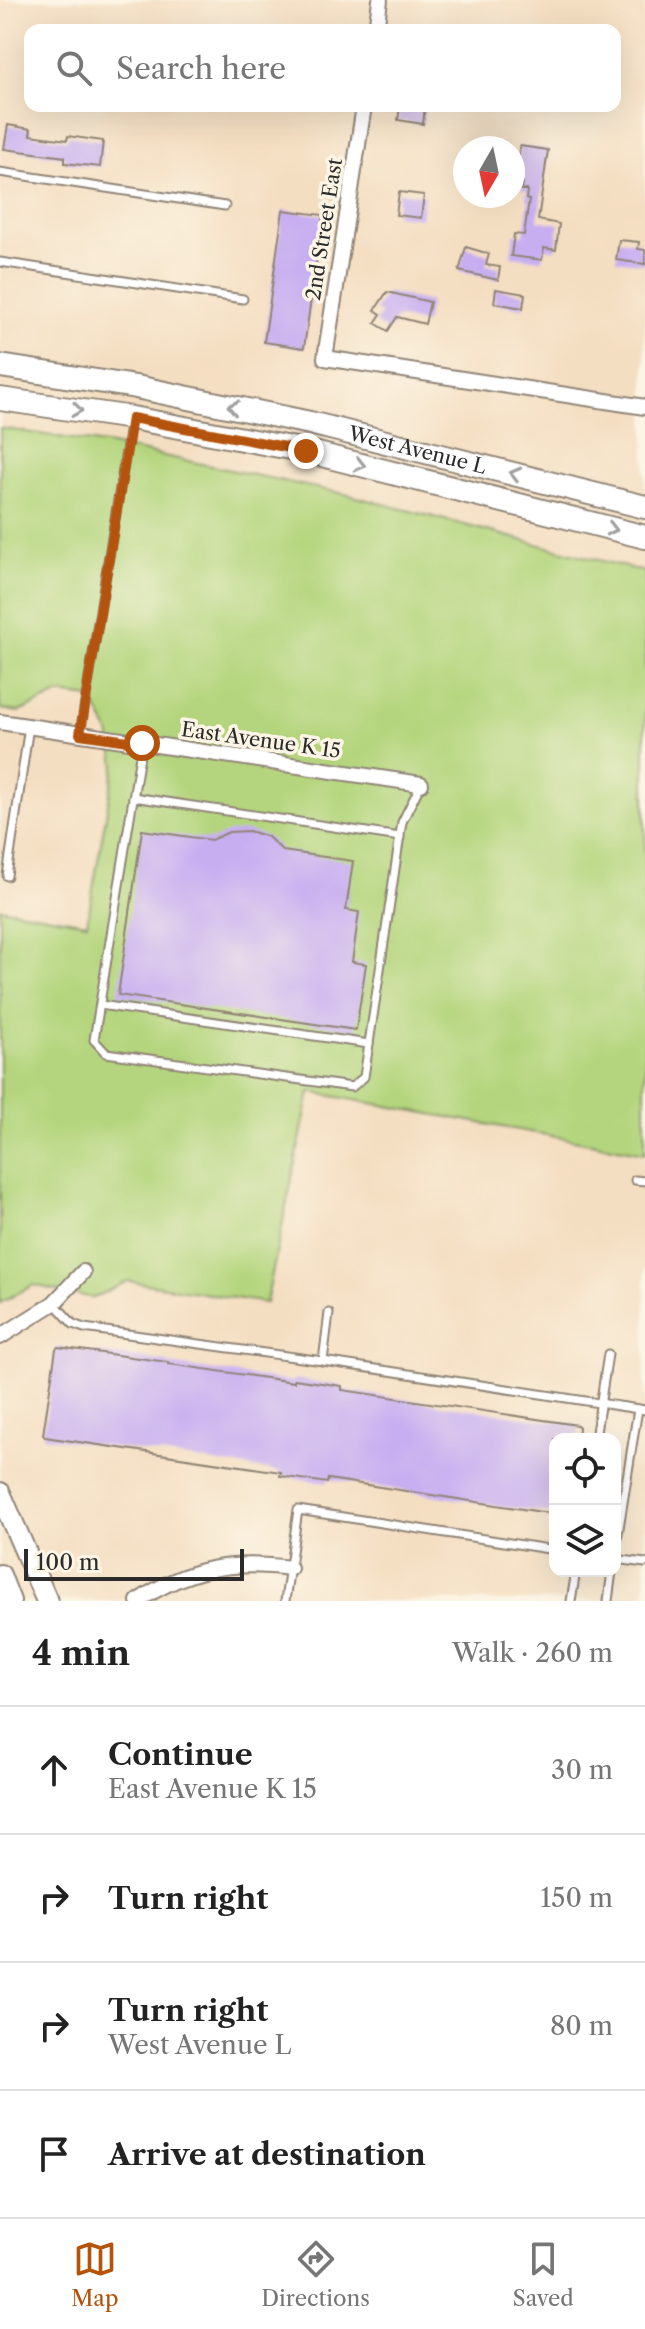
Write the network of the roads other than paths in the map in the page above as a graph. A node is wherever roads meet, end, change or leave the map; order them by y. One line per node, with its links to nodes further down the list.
1 (380, 0): 2 (street)
2 (377, 24)
3 (363, 112): 10 (street, 2nd Street East)
4 (0, 172): 5 (lane)
5 (225, 206)
6 (0, 262): 7 (lane)
7 (243, 299)
8 (0, 366): 12 (main road, West Avenue L, one-way to 8)
9 (0, 399): 11 (main road, West Avenue L, one-way to 11)
10 (645, 407)
11 (132, 418): 13 (main road, West Avenue L, one-way to 13); 16 (lane)
12 (645, 507)
13 (645, 537)
14 (0, 722): 15 (street, East Avenue K 15)
15 (29, 726): 16 (street, East Avenue K 15); 21 (lane)
16 (80, 734): 17 (street, East Avenue K 15)
17 (142, 743): 18 (street, East Avenue K 15); 19 (lane)
18 (421, 784): 20 (lane)
19 (133, 797): 20 (lane); 22 (lane)
20 (400, 837): 23 (lane)
21 (7, 876)
22 (100, 1005): 23 (lane); 23 (lane)
23 (369, 1044)
24 (635, 1180): 25 (lane)
25 (645, 1181)
26 (83, 1272): 27 (street)
27 (54, 1303): 29 (street); 31 (lane)
28 (329, 1313): 31 (lane)
29 (0, 1337)
30 (608, 1354): 32 (lane)
31 (323, 1361): 32 (lane)
32 (601, 1403): 33 (lane); 34 (lane)
33 (641, 1409): 36 (lane)
34 (596, 1433)
35 (0, 1493): 45 (main road)
36 (621, 1522)
37 (549, 1549): 40 (lane)
38 (621, 1557): 39 (lane)
39 (645, 1563)
40 (290, 1568): 46 (street); 47 (lane)
41 (0, 1575): 44 (main road)
42 (575, 1577): 48 (lane)
43 (611, 1577): 49 (lane)
44 (10, 1601)
45 (47, 1601)
46 (138, 1601)
47 (285, 1601)
48 (571, 1601)
49 (608, 1601)

